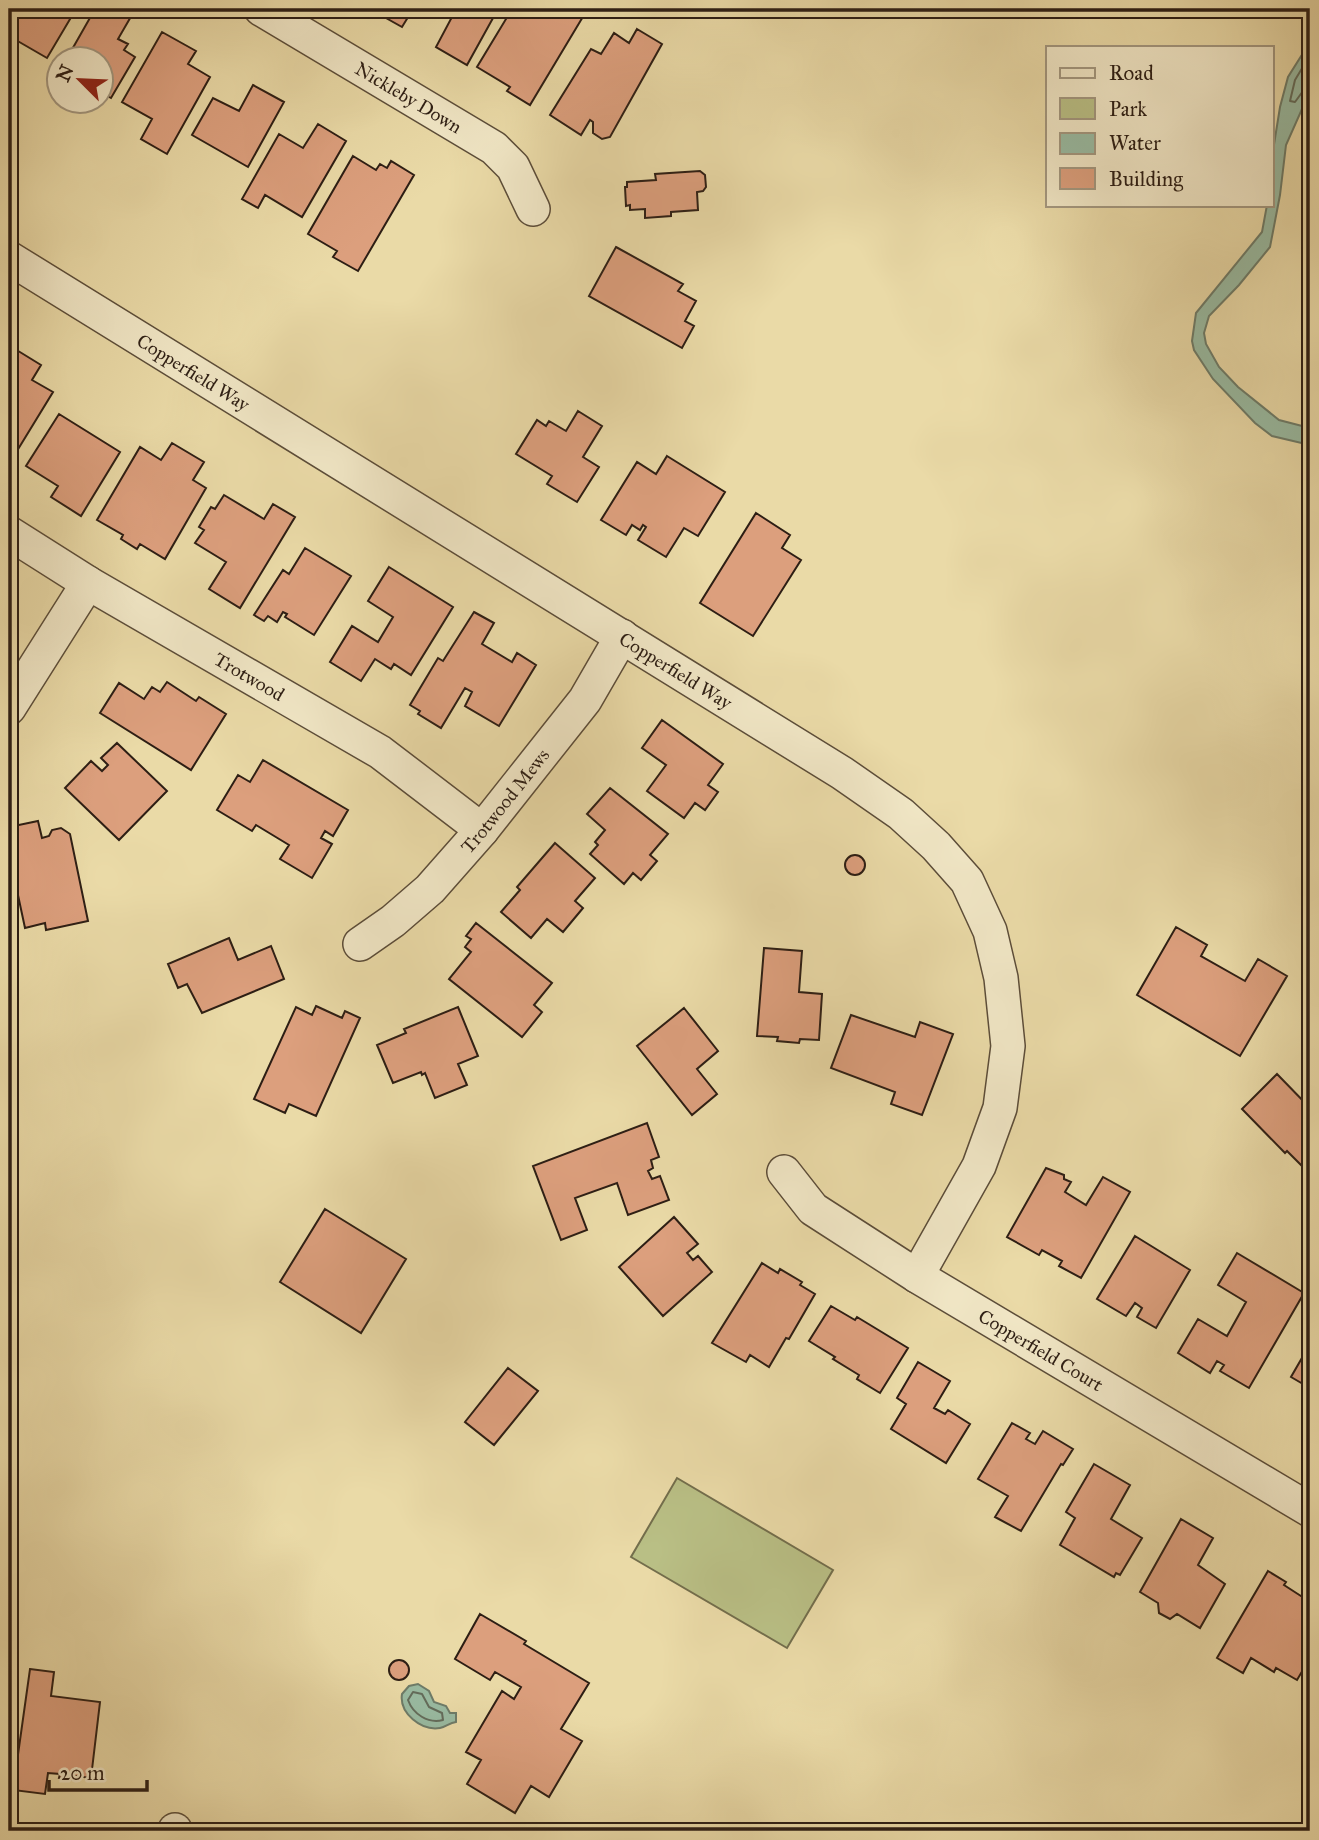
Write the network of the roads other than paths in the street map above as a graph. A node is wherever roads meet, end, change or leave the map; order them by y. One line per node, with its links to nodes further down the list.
1 (261, 9): 2 (street, Nickleby Down)
2 (533, 209)
3 (9, 258): 6 (street, Copperfield Way)
4 (9, 533): 5 (street, Trotwood)
5 (88, 583): 7 (street); 8 (street, Trotwood)
6 (622, 636): 8 (street, Trotwood Mews); 11 (street, Copperfield Way)
7 (9, 708)
8 (482, 830): 9 (street, Trotwood Mews)
9 (360, 944)
10 (784, 1172): 11 (street, Copperfield Court)
11 (917, 1276): 12 (street, Copperfield Court)
12 (1310, 1510)

